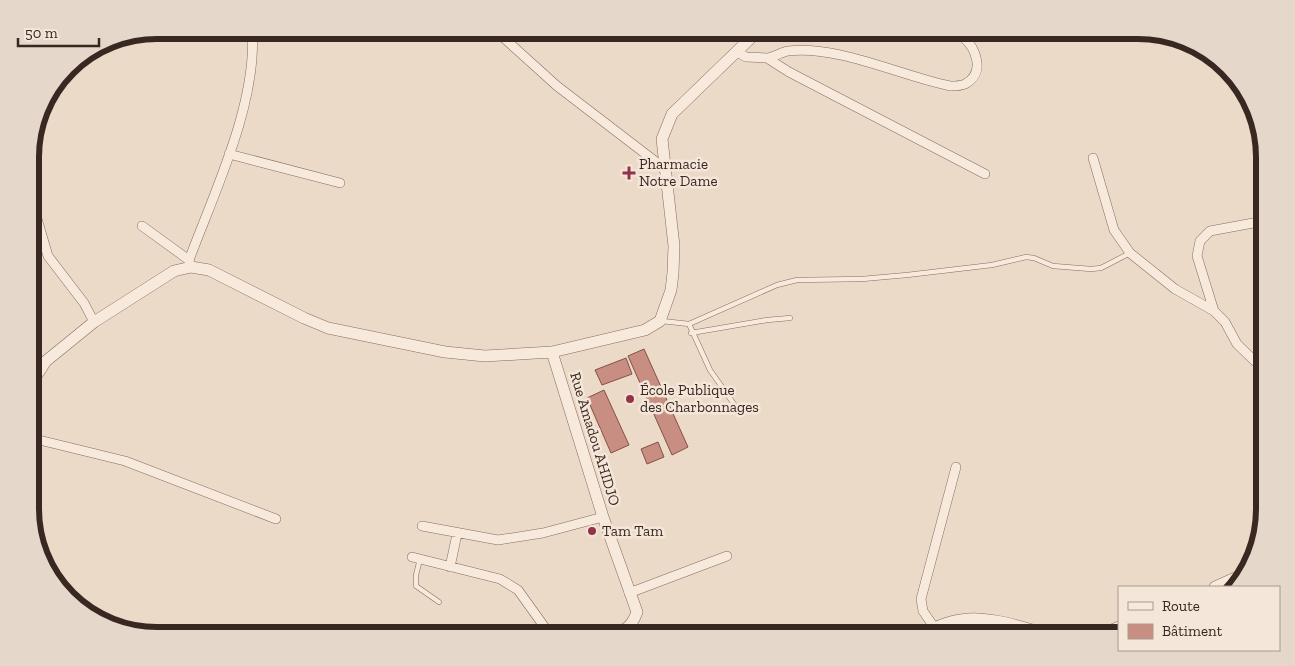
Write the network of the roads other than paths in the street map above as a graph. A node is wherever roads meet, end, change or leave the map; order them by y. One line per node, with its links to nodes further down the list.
1 (252, 39): 7 (street)
2 (505, 39): 9 (street)
3 (750, 39): 5 (street)
4 (965, 39): 6 (street)
5 (737, 52): 6 (street); 9 (street)
6 (767, 58): 10 (street)
7 (229, 154): 11 (street); 16 (street)
8 (1093, 158): 15 (street)
9 (664, 168): 19 (street)
10 (985, 174)
11 (340, 183)
12 (1256, 222): 17 (street)
13 (39, 226): 20 (street)
14 (142, 226): 16 (street)
15 (1130, 253): 17 (street); 21 (lane)
16 (190, 263): 20 (street); 23 (street)
17 (1214, 311): 24 (street)
18 (790, 318): 22 (lane)
19 (660, 321): 21 (lane); 23 (street)
20 (94, 322): 25 (street)
21 (689, 324): 22 (lane)
22 (691, 333): 26 (lane)
23 (552, 352): 29 (street, Rue Amadou AHIDJO)
24 (1256, 362)
25 (39, 372)
26 (736, 407)
27 (39, 440): 30 (street)
28 (956, 467): 42 (street)
29 (602, 516): 32 (street); 38 (street, Rue Amadou AHIDJO)
30 (276, 519)
31 (422, 526): 32 (street)
32 (457, 534): 35 (street)
33 (727, 556): 38 (street)
34 (416, 558): 35 (street); 39 (lane)
35 (450, 568): 40 (street)
36 (1233, 579): 37 (street)
37 (1217, 586)
38 (629, 593): 41 (street, Rue Amadou AHIDJO)
39 (439, 602)
40 (545, 627)
41 (630, 627)
42 (934, 627): 43 (street)
43 (1024, 627)

